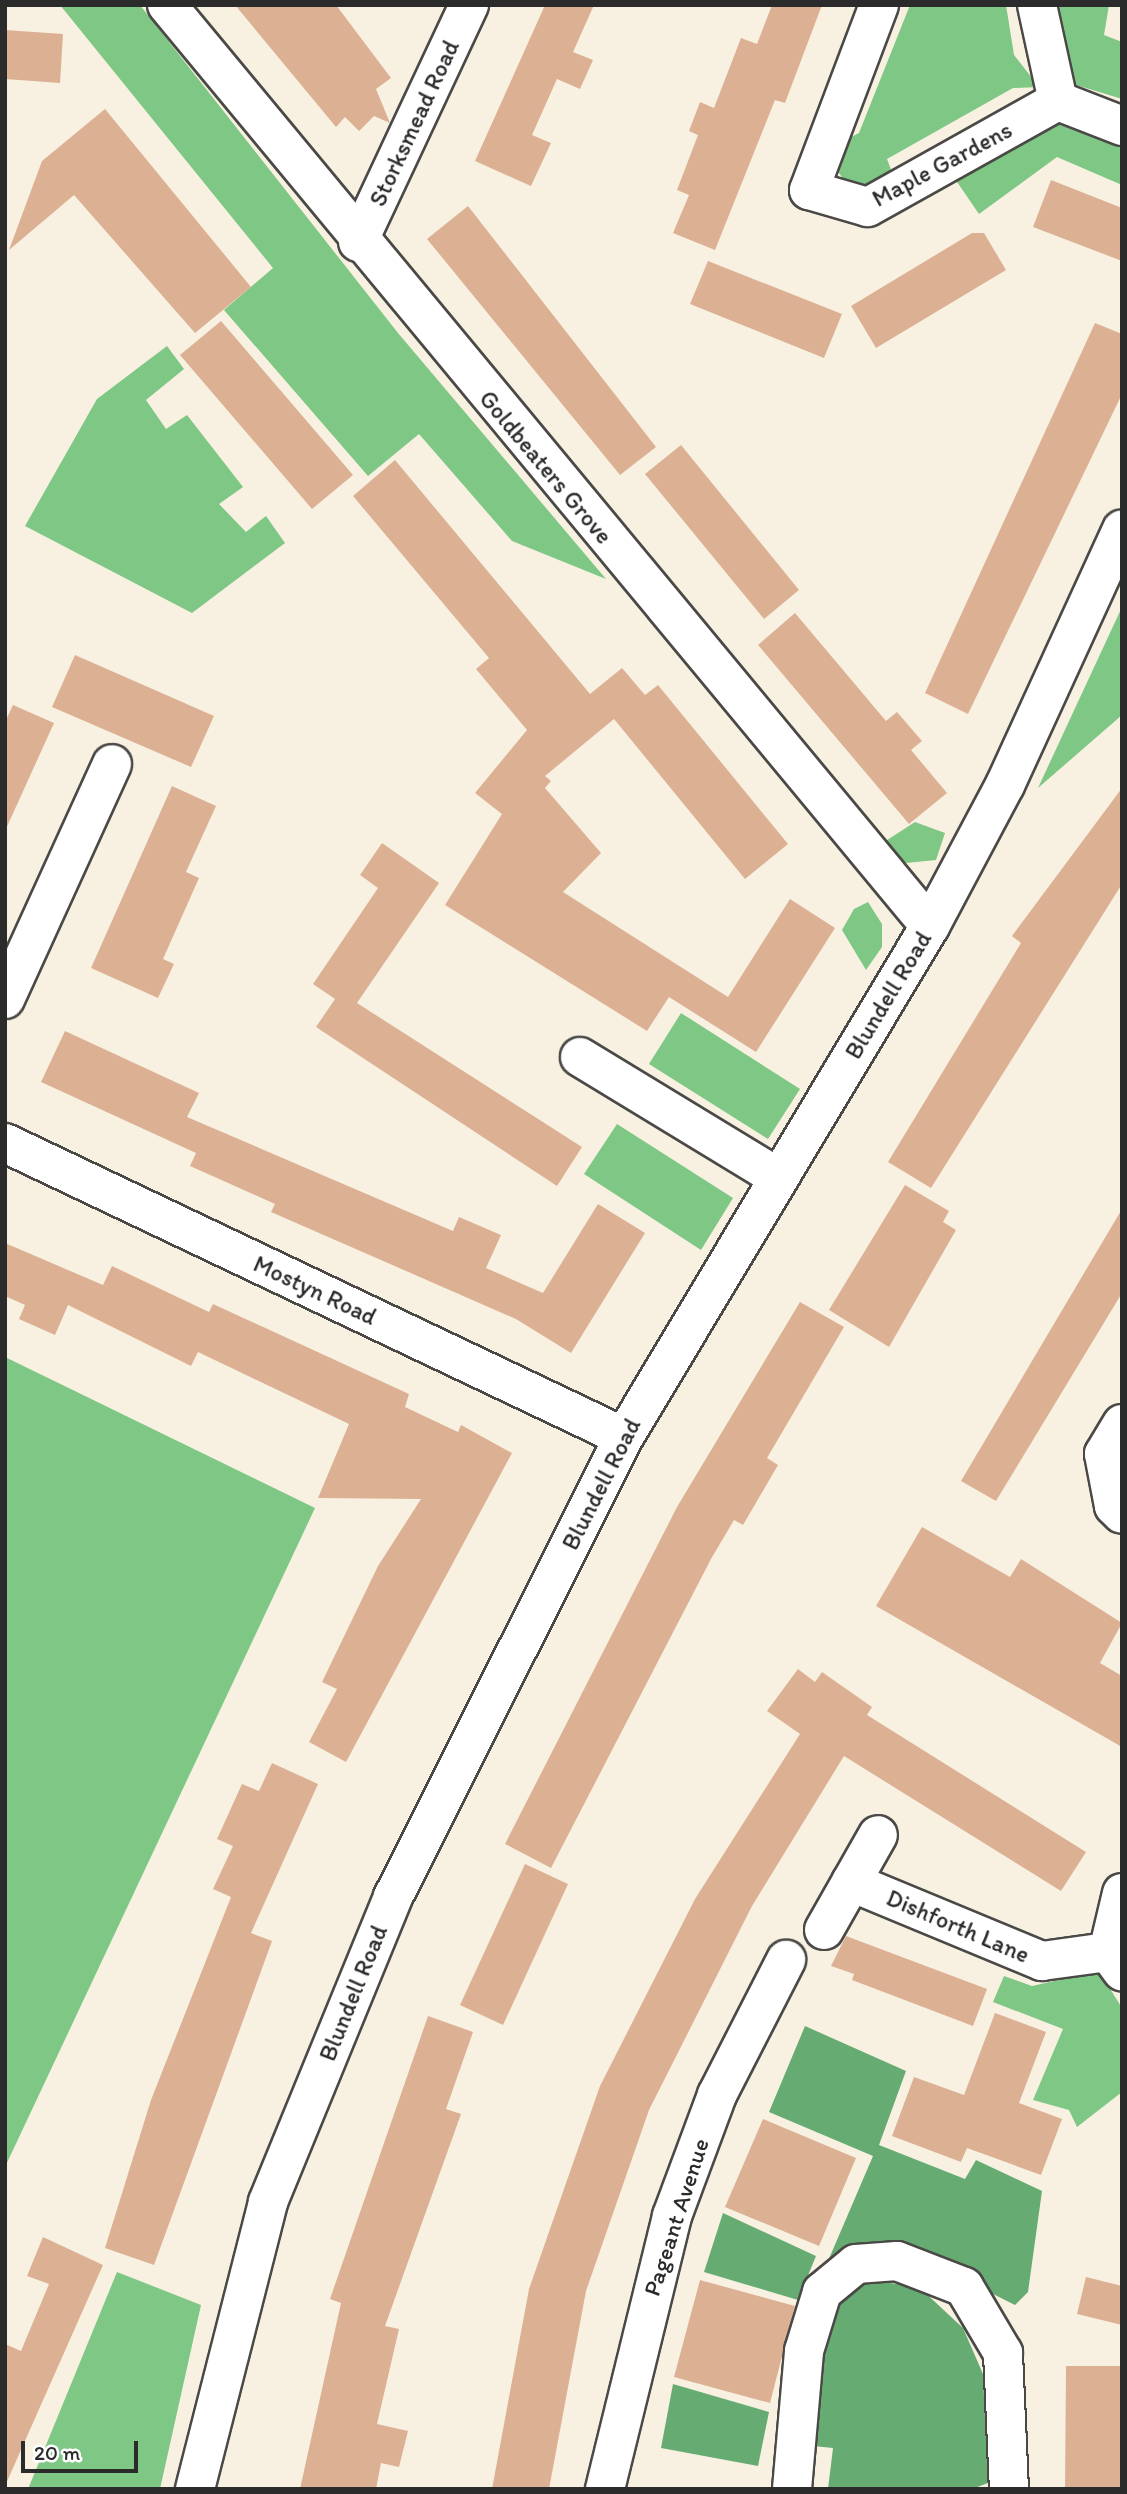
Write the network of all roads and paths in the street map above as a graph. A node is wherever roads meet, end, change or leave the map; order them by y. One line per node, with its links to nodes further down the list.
1 (167, 5): 7 (street, Goldbeaters Grove)
2 (469, 5): 7 (street, Storksmead Road)
3 (879, 5): 5 (street, Maple Gardens)
4 (1037, 5): 5 (street)
5 (1058, 101): 6 (street)
6 (1122, 126)
7 (358, 242): 10 (street, Goldbeaters Grove)
8 (1122, 530): 10 (street, Blundell Road)
9 (111, 764): 11 (street)
10 (930, 926): 14 (street, Blundell Road)
11 (5, 999)
12 (580, 1057): 14 (street)
13 (5, 1143): 16 (street, Mostyn Road)
14 (777, 1177): 16 (street, Blundell Road)
15 (1122, 1424): 17 (street)
16 (624, 1437): 24 (street, Blundell Road)
17 (1122, 1514)
18 (878, 1835): 19 (street)
19 (851, 1882): 21 (street); 23 (street, Dishforth Lane)
20 (1122, 1893): 23 (street)
21 (824, 1930)
22 (786, 1960): 25 (street, Pageant Avenue)
23 (1115, 1962)
24 (195, 2489)
25 (605, 2489)
26 (792, 2489): 27 (street)
27 (1009, 2489)

